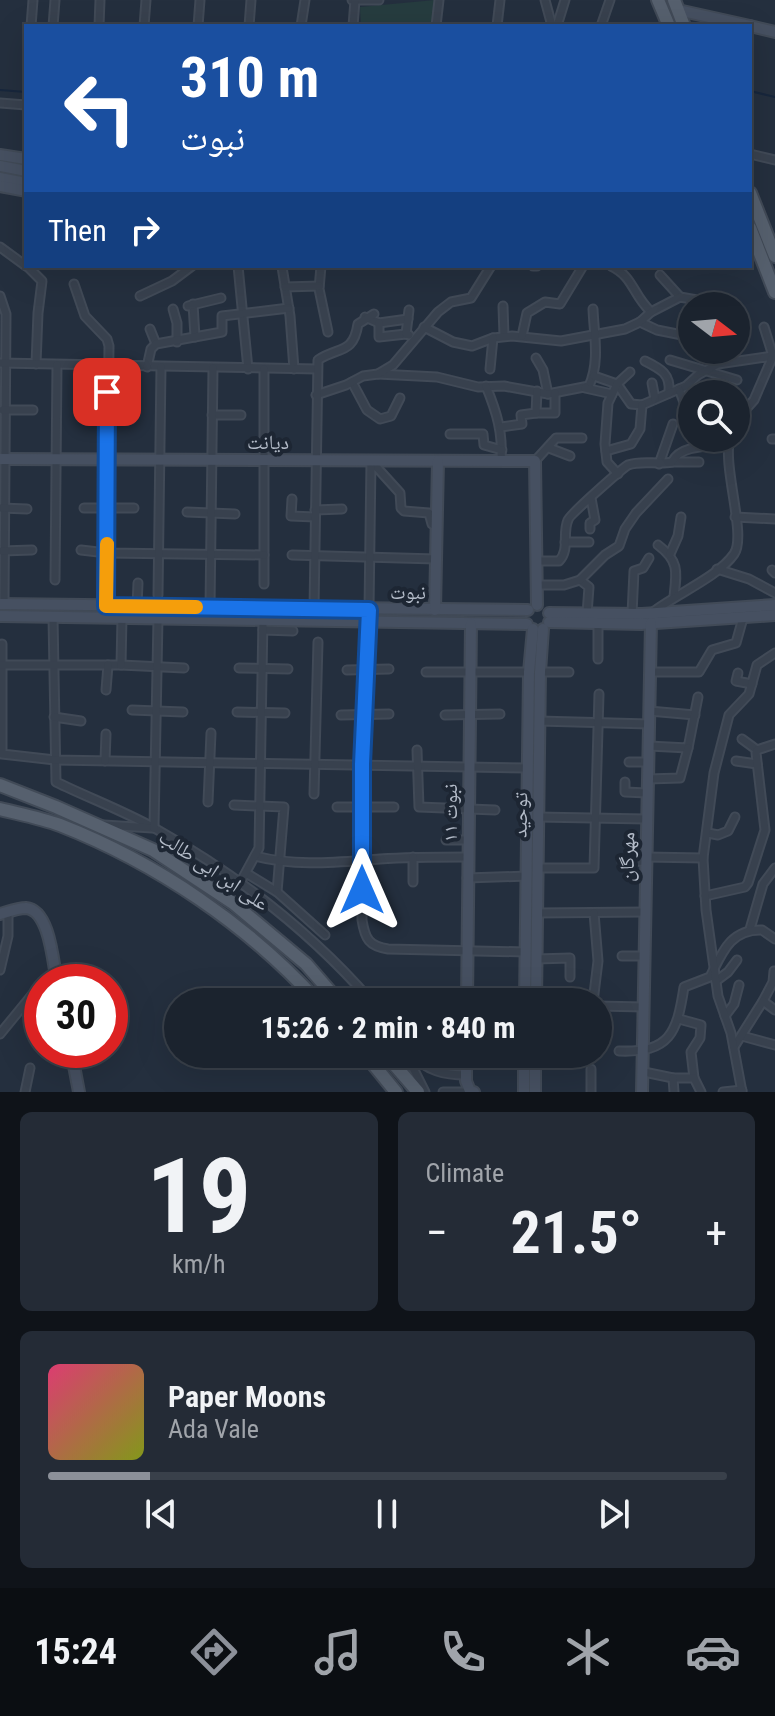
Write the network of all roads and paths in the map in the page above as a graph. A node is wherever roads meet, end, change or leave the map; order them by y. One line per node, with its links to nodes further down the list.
1 (33, 0): 17 (street)
2 (55, 0): 18 (street)
3 (100, 0): 19 (street)
4 (146, 0): 20 (street)
5 (200, 0): 21 (street)
6 (251, 0): 22 (street)
7 (305, 0): 23 (street)
8 (354, 0): 9 (street); 24 (street)
9 (379, 0)
10 (439, 0): 25 (street)
11 (500, 0): 26 (street)
12 (545, 0): 27 (street)
13 (565, 0): 28 (street)
14 (610, 0): 29 (street)
15 (658, 0): 30 (main road)
16 (676, 5): 31 (main road); 32 (street)
17 (31, 24)
18 (53, 24)
19 (99, 24)
20 (144, 24)
21 (198, 24)
22 (249, 24)
23 (301, 24)
24 (353, 24)
25 (436, 24)
26 (497, 24)
27 (553, 24)
28 (555, 24)
29 (602, 24)
30 (668, 24)
31 (683, 24)
32 (743, 24)
33 (752, 26): 34 (street)
34 (775, 32)
35 (0, 103): 36 (street)
36 (24, 105)
37 (752, 154): 40 (street)
38 (0, 155): 39 (street)
39 (24, 159)
40 (775, 160)
41 (0, 166): 42 (street)
42 (24, 171)
43 (0, 178): 44 (street)
44 (24, 183)
45 (0, 186): 46 (street)
46 (24, 191)
47 (752, 198): 50 (main road)
48 (752, 233): 64 (main road)
49 (0, 247): 51 (street)
50 (775, 256)
51 (24, 265)
52 (29, 268): 99 (street)
53 (189, 268): 67 (street)
54 (238, 268): 76 (street)
55 (282, 268): 63 (street)
56 (321, 268): 62 (street)
57 (490, 268): 80 (street)
58 (582, 268): 88 (street)
59 (615, 268): 74 (street)
60 (660, 275): 65 (street)
61 (74, 284): 101 (street)
62 (319, 286): 63 (street); 83 (street)
63 (285, 287): 71 (street)
64 (775, 292)
65 (678, 295)
66 (0, 296): 97 (street)
67 (140, 296)
68 (221, 298): 89 (street)
69 (678, 298): 74 (street)
70 (503, 306): 87 (street)
71 (289, 308): 76 (street); 107 (street)
72 (173, 309): 92 (street)
73 (593, 309): 86 (street)
74 (651, 312): 78 (street)
75 (374, 314): 77 (street)
76 (242, 315): 89 (street); 105 (street)
77 (365, 317): 79 (street); 108 (street)
78 (640, 322): 85 (street); 86 (street)
79 (379, 323): 84 (street); 84 (street)
80 (424, 327): 90 (street); 91 (street)
81 (764, 327): 98 (street)
82 (150, 329): 93 (street)
83 (328, 332)
84 (406, 334): 90 (street)
85 (678, 334)
86 (594, 335): 88 (street); 113 (street)
87 (504, 336): 88 (street); 91 (street)
88 (522, 336)
89 (195, 337): 92 (street)
90 (415, 338): 112 (street)
91 (493, 338): 109 (street)
92 (177, 342): 93 (street)
93 (156, 344): 102 (street)
94 (536, 358): 123 (street)
95 (670, 360): 110 (street)
96 (645, 361): 124 (street)
97 (2, 363): 99 (street); 131 (street)
98 (772, 363): 110 (street); 129 (street)
99 (36, 364): 100 (street)
100 (57, 365): 101 (street); 150 (street)
101 (107, 366): 102 (street); 137 (street)
102 (147, 367): 103 (street)
103 (161, 367): 104 (street); 152 (street)
104 (213, 368): 105 (street); 134 (street)
105 (248, 369): 106 (street)
106 (264, 369): 107 (street); 154 (street)
107 (294, 369): 108 (street)
108 (317, 369): 126 (street)
109 (490, 369)
110 (705, 371): 114 (street); 115 (street)
111 (630, 372): 118 (street)
112 (378, 374): 116 (street); 119 (street)
113 (594, 376): 118 (street); 120 (street)
114 (692, 380)
115 (737, 380)
116 (352, 382): 126 (street); 127 (street)
117 (652, 383): 128 (street)
118 (617, 384): 125 (street); 130 (street)
119 (486, 386): 122 (street); 140 (street)
120 (582, 388): 123 (street); 125 (street)
121 (678, 389): 124 (street)
122 (537, 391): 123 (street); 133 (street)
123 (552, 393): 133 (street)
124 (669, 393): 128 (street)
125 (612, 394): 144 (street)
126 (316, 395): 155 (street)
127 (400, 398)
128 (655, 399): 130 (street)
129 (750, 404)
130 (642, 405): 144 (street)
131 (2, 410): 132 (street); 149 (street)
132 (33, 410)
133 (536, 413): 140 (street)
134 (212, 415): 135 (street); 153 (street)
135 (241, 415)
136 (88, 419): 137 (street)
137 (108, 419): 138 (street); 151 (street)
138 (131, 419)
139 (673, 424): 161 (street)
140 (501, 427): 147 (street)
141 (450, 434): 147 (street)
142 (582, 438): 143 (street)
143 (549, 448): 148 (street); 158 (street)
144 (606, 451): 162 (street)
145 (680, 452): 159 (street)
146 (730, 452): 177 (street)
147 (501, 456): 157 (street, دیانت); 158 (street, دیانت)
148 (570, 456)
149 (2, 459): 150 (street, دیانت); 166 (street)
150 (56, 459): 151 (street, دیانت); 199 (street)
151 (108, 459): 152 (street, دیانت); 168 (street)
152 (160, 459): 153 (street, دیانت); 188 (street)
153 (212, 460): 154 (street, دیانت); 174 (street)
154 (264, 460): 155 (street, دیانت); 191 (street)
155 (316, 460): 156 (street, دیانت); 173 (street)
156 (371, 461): 157 (street, دیانت); 179 (street); 194 (street)
157 (438, 461): 179 (street)
158 (535, 461): 197 (street, توحید)
159 (672, 462): 160 (street); 161 (street)
160 (699, 462)
161 (659, 464): 162 (street)
162 (618, 474): 164 (street)
163 (668, 479): 200 (street)
164 (591, 498): 180 (street); 181 (street)
165 (292, 499): 173 (street)
166 (2, 508): 170 (street); 186 (street)
167 (84, 508): 168 (street)
168 (107, 508): 169 (street); 187 (street)
169 (134, 508)
170 (27, 509)
171 (342, 509): 173 (street)
172 (187, 512): 174 (street)
173 (315, 513): 193 (street)
174 (212, 514): 175 (street); 189 (street)
175 (235, 514)
176 (681, 517): 190 (street)
177 (735, 517): 178 (street); 198 (street)
178 (775, 519)
179 (437, 527): 196 (street)
180 (590, 529)
181 (565, 542): 182 (street); 197 (street)
182 (589, 542)
183 (658, 545): 190 (street)
184 (32, 550): 186 (street)
185 (81, 550): 187 (street)
186 (2, 551): 212 (street)
187 (107, 553): 188 (street); 208 (street)
188 (157, 554): 189 (street); 205 (street)
189 (212, 554): 191 (street); 214 (street)
190 (670, 554): 206 (street)
191 (264, 555): 202 (street)
192 (292, 555): 193 (street)
193 (314, 556): 194 (street); 211 (street)
194 (370, 558): 196 (street); 218 (street)
195 (649, 558): 216 (street)
196 (436, 559): 213 (street)
197 (537, 561): 203 (street, توحید)
198 (717, 569): 204 (street); 206 (street)
199 (55, 580)
200 (580, 580): 203 (street); 215 (street)
201 (138, 583): 209 (street)
202 (264, 584)
203 (537, 585): 210 (street, توحید)
204 (775, 593)
205 (158, 595)
206 (674, 596): 222 (street)
207 (775, 605): 222 (street, نبوت)
208 (106, 606): 209 (street, نبوت); 212 (street, نبوت)
209 (137, 606): 214 (street, نبوت)
210 (533, 608): 213 (street, نبوت); 224 (street); 224 (street, توحید)
211 (314, 609): 214 (street, نبوت); 218 (street, نبوت)
212 (2, 610): 219 (street, نبوت)
213 (435, 610): 218 (street, نبوت)
214 (210, 612): 221 (street, نبوت); 226 (street, نبوت)
215 (587, 614): 216 (street, نبوت); 224 (street, نبوت)
216 (632, 614): 222 (street, نبوت)
217 (775, 615): 223 (street, نبوت)
218 (369, 616): 226 (street, نبوت); 227 (street, نبوت); 242 (street)
219 (53, 617): 220 (street, نبوت); 237 (street)
220 (122, 617): 221 (street, نبوت); 235 (street)
221 (158, 618): 236 (street)
222 (650, 618): 223 (street, نبوت); 225 (street, نبوت); 248 (street, مهرگان)
223 (743, 618): 248 (street)
224 (545, 622): 225 (street, نبوت); 227 (street, نبوت); 246 (street, توحید)
225 (598, 623): 232 (street)
226 (263, 624): 228 (street); 240 (street)
227 (471, 624): 250 (street, نبوت ۱۱)
228 (293, 631)
229 (318, 642): 288 (street)
230 (2, 644): 233 (street)
231 (775, 653): 251 (street)
232 (598, 659)
233 (1, 665): 237 (street); 282 (street)
234 (108, 665): 235 (street); 237 (street); 252 (street)
235 (121, 665): 236 (street)
236 (157, 666): 238 (street); 257 (street)
237 (54, 667): 269 (street)
238 (184, 668)
239 (239, 668): 240 (street)
240 (262, 668): 241 (street); 260 (street)
241 (288, 669)
242 (367, 669): 243 (street); 244 (street); 265 (street)
243 (389, 669)
244 (347, 670)
245 (426, 672): 250 (street)
246 (534, 672): 247 (street); 250 (street); 271 (street, توحید); 295 (street, توحید)
247 (569, 672)
248 (650, 672): 256 (street, مهرگان)
249 (738, 673): 251 (street)
250 (470, 674): 267 (street, نبوت ۱۱)
251 (752, 684): 319 (street)
252 (106, 690)
253 (599, 694): 272 (street)
254 (698, 697): 268 (street)
255 (132, 710): 257 (street)
256 (649, 711): 268 (street); 273 (street, مهرگان)
257 (157, 712): 258 (street); 284 (street)
258 (183, 712)
259 (237, 712): 260 (street)
260 (261, 712): 261 (street); 287 (street)
261 (285, 713)
262 (389, 714): 265 (street)
263 (500, 714): 267 (street)
264 (341, 715): 265 (street)
265 (365, 715): 291 (street)
266 (445, 715): 267 (street)
267 (469, 715): 294 (street, نبوت ۱۱)
268 (695, 715): 279 (street)
269 (54, 717): 270 (street); 282 (street)
270 (81, 721)
271 (539, 721): 272 (street); 302 (street, توحید)
272 (596, 722): 273 (street); 312 (street)
273 (649, 724): 278 (street, مهرگان)
274 (211, 733): 286 (street)
275 (106, 734): 283 (street)
276 (742, 739): 281 (street)
277 (775, 744): 281 (street)
278 (649, 746): 279 (street); 290 (street, مهرگان)
279 (688, 748): 296 (street)
280 (417, 750): 293 (street)
281 (757, 750): 292 (street)
282 (55, 760): 283 (street); 316 (street)
283 (105, 761): 284 (street)
284 (156, 761): 286 (street); 316 (street)
285 (736, 761): 292 (street)
286 (210, 762): 287 (street); 301 (street)
287 (259, 762): 288 (street); 304 (street)
288 (315, 762): 291 (street); 300 (street)
289 (629, 762): 290 (street)
290 (648, 762): 296 (street, مهرگان)
291 (362, 764): 293 (street); 306 (street)
292 (757, 764): 318 (street)
293 (416, 766): 294 (street); 309 (street)
294 (468, 767): 295 (street); 309 (street, نبوت ۱۱)
295 (528, 768): 302 (street, توحید)
296 (648, 779): 299 (street, مهرگان)
297 (625, 782): 299 (street)
298 (0, 785): 315 (main road, علی ابن ابی طالب)
299 (647, 793): 314 (street, مهرگان)
300 (314, 794)
301 (208, 802)
302 (533, 804): 311 (street, توحید); 333 (street, توحید)
303 (234, 805): 304 (street)
304 (260, 806): 322 (street); 329 (street)
305 (337, 807): 306 (street)
306 (362, 807): 307 (street); 327 (street)
307 (394, 807)
308 (0, 809): 360 (main road, علی ابن ابی طالب)
309 (468, 810): 310 (street); 321 (street, نبوت ۱۱)
310 (495, 810)
311 (538, 817): 312 (street); 330 (street, توحید)
312 (594, 817): 314 (street); 330 (street)
313 (735, 817): 319 (street)
314 (646, 819): 326 (street, مهرگان)
315 (94, 823): 316 (street); 361 (main road, علی ابن ابی طالب)
316 (154, 828): 336 (street)
317 (775, 829): 318 (street)
318 (765, 830): 338 (street)
319 (708, 833): 325 (street)
320 (446, 840): 321 (street)
321 (468, 840): 324 (street, نبوت ۱۱)
322 (255, 856): 329 (street); 332 (street)
323 (413, 857): 324 (street); 327 (street); 335 (street)
324 (468, 857): 334 (street, نبوت ۱۱)
325 (703, 858): 326 (street); 338 (street)
326 (645, 859): 328 (street); 339 (street, مهرگان)
327 (362, 860): 329 (street); 347 (street)
328 (622, 862)
329 (281, 863): 337 (street)
330 (537, 868): 341 (street, توحید)
331 (775, 868): 343 (street)
332 (246, 873): 336 (street); 337 (street)
333 (527, 876): 334 (street); 348 (street, توحید)
334 (467, 878): 347 (street, نبوت ۱۱)
335 (413, 882)
336 (240, 883): 362 (street)
337 (277, 892): 345 (street)
338 (705, 896): 354 (street)
339 (644, 912): 342 (street); 350 (street, مهرگان)
340 (4, 913): 344 (street); 353 (street)
341 (537, 913): 342 (street); 351 (street, توحید)
342 (594, 913): 366 (street)
343 (750, 929): 346 (street); 354 (street)
344 (4, 933): 355 (street)
345 (325, 935)
346 (775, 939)
347 (467, 951): 348 (street); 363 (street, نبوت ۱۱)
348 (526, 952): 364 (street, توحید)
349 (622, 956): 350 (street)
350 (644, 956): 370 (street, مهرگان)
351 (536, 959): 357 (street); 365 (street, توحید)
352 (737, 960): 358 (street)
353 (53, 964)
354 (714, 968): 358 (street); 373 (street)
355 (0, 970)
356 (774, 971): 367 (street)
357 (570, 977)
358 (716, 981): 372 (street)
359 (739, 985): 372 (street)
360 (303, 988)
361 (327, 988)
362 (360, 988)
363 (467, 988)
364 (525, 988)
365 (536, 988)
366 (595, 988)
367 (763, 1001): 371 (street); 375 (street)
368 (24, 1005): 374 (street)
369 (612, 1006): 370 (street)
370 (644, 1007): 379 (street, مهرگان)
371 (775, 1010)
372 (725, 1016): 377 (street)
373 (679, 1019): 379 (street); 393 (street)
374 (0, 1034)
375 (742, 1036): 376 (street); 377 (street)
376 (775, 1045)
377 (734, 1047): 394 (street)
378 (619, 1051): 379 (street)
379 (643, 1052): 390 (street, مهرگان)
380 (30, 1068): 395 (street)
381 (74, 1068): 396 (street)
382 (376, 1068): 397 (main road)
383 (397, 1068): 398 (main road)
384 (415, 1068): 399 (street)
385 (427, 1068): 391 (street)
386 (466, 1068): 391 (street)
387 (524, 1068): 402 (street)
388 (535, 1068): 403 (street)
389 (591, 1069): 404 (street)
390 (644, 1072): 392 (street); 405 (street, مهرگان)
391 (466, 1075): 401 (street)
392 (673, 1078): 393 (street); 406 (street)
393 (694, 1078): 407 (street)
394 (742, 1091): 408 (street)
395 (25, 1092)
396 (79, 1092)
397 (396, 1092)
398 (418, 1092)
399 (425, 1092)
400 (443, 1092): 401 (street)
401 (472, 1092)
402 (524, 1092)
403 (535, 1092)
404 (591, 1092)
405 (642, 1092)
406 (674, 1092)
407 (701, 1092)
408 (723, 1092)

